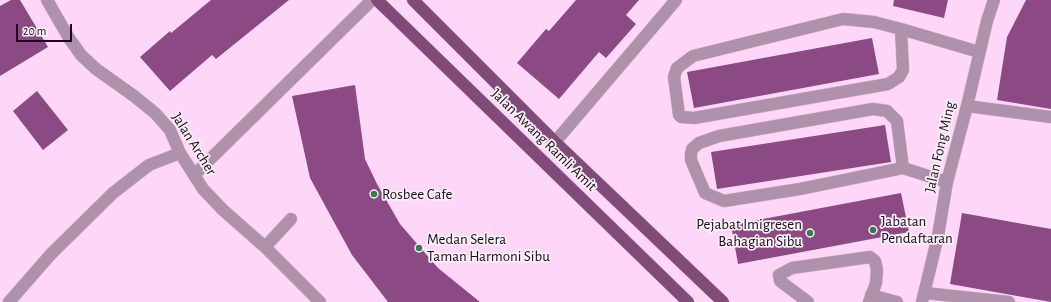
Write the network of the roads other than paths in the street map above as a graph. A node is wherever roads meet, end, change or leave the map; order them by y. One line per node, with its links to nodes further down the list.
1 (47, 0): 12 (street, Jalan Archer)
2 (372, 0): 14 (street)
3 (377, 0): 22 (main road, Jalan Awang Ramli Amit)
4 (412, 0): 11 (main road, Jalan Awang Ramli Amit)
5 (676, 0): 11 (street)
6 (994, 0): 8 (street, Jalan Fong Ming)
7 (901, 29): 7 (street); 8 (street)
8 (979, 52): 9 (street, Jalan Fong Ming)
9 (967, 106): 10 (street); 15 (street, Jalan Fong Ming)
10 (1051, 117)
11 (555, 142): 23 (main road, Jalan Awang Ramli Amit)
12 (180, 153): 14 (street, Jalan Archer); 20 (street)
13 (904, 168): 13 (street); 15 (street)
14 (194, 175): 17 (street, Jalan Archer)
15 (947, 182): 18 (street, Jalan Fong Ming)
16 (291, 219): 17 (street)
17 (265, 247): 21 (street, Jalan Archer)
18 (924, 298): 26 (street)
19 (870, 299): 24 (street); 25 (street)
20 (9, 302)
21 (320, 302)
22 (688, 302)
23 (723, 302)
24 (808, 302)
25 (897, 302)
26 (1009, 302)

